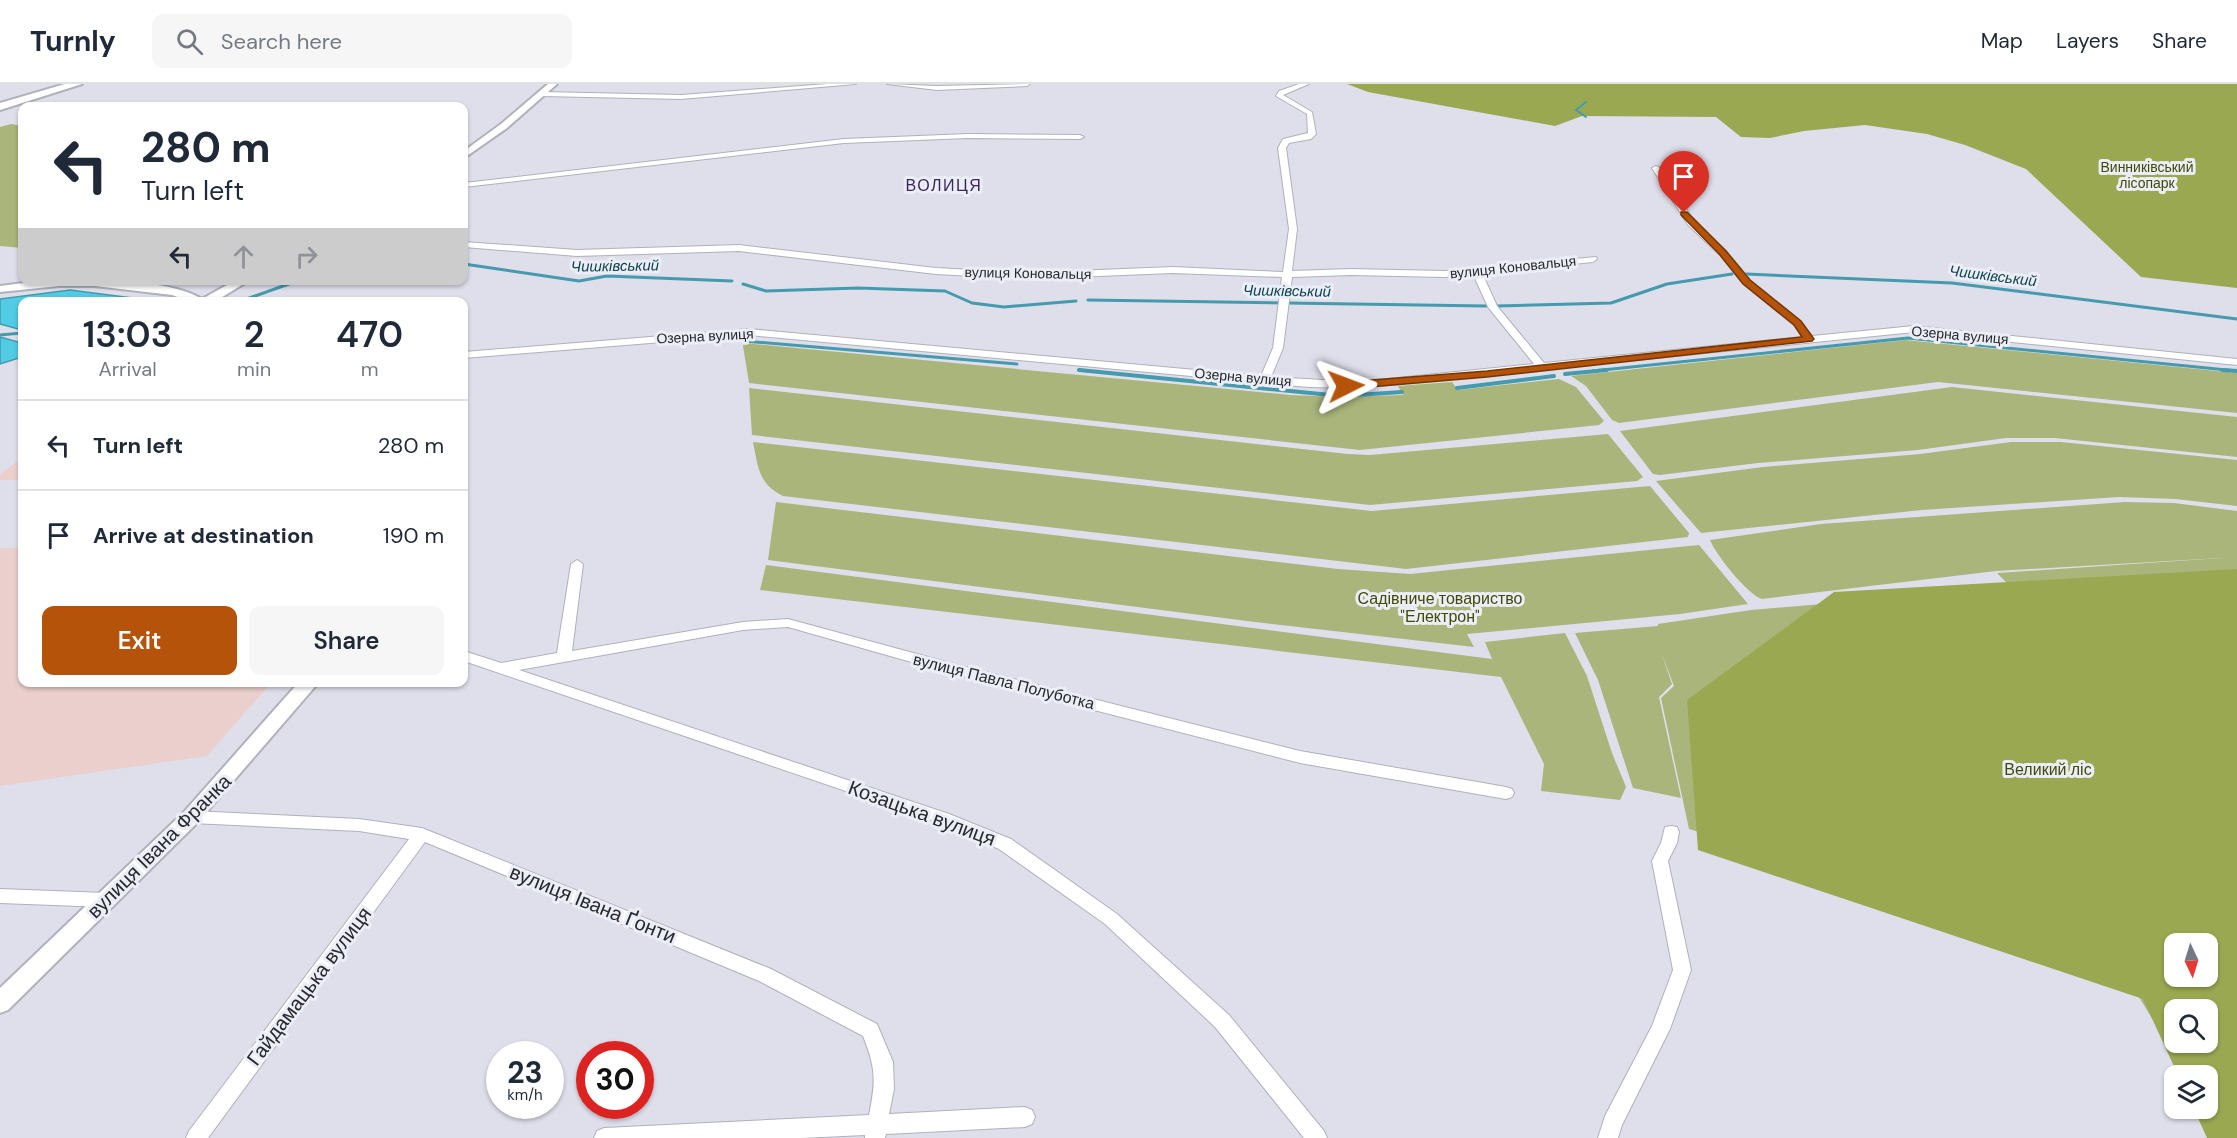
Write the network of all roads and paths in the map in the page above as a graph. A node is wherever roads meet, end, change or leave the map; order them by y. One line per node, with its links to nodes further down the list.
1 (77, 84): 8 (highway)
2 (553, 84): 7 (street)
3 (853, 84): 7 (street)
4 (890, 84): 5 (street)
5 (1028, 84)
6 (1306, 84): 16 (street)
7 (541, 94): 10 (street)
8 (0, 107)
9 (1080, 137): 12 (street)
10 (468, 152)
11 (1656, 168): 23 (street)
12 (468, 185)
13 (468, 244): 16 (street, вулиця Коновальця)
14 (1593, 259): 15 (street, вулиця Коновальця)
15 (1477, 273): 16 (street, вулиця Коновальця); 26 (street)
16 (1289, 274): 27 (street)
17 (37, 285): 20 (street)
18 (130, 285): 21 (street)
19 (236, 285): 22 (street)
20 (0, 289)
21 (190, 297)
22 (213, 297)
23 (1809, 339): 25 (street, Озерна вулиця); 26 (street, Озерна вулиця)
24 (468, 355): 27 (street, Озерна вулиця)
25 (2237, 362)
26 (1542, 368): 27 (street, Озерна вулиця)
27 (1265, 379)
28 (577, 564): 30 (street)
29 (468, 657): 31 (street, Козацька вулиця)
30 (564, 657): 31 (street, вулиця Павла Полуботка); 33 (street, вулиця Павла Полуботка)
31 (501, 668): 44 (street, Козацька вулиця)
32 (306, 687): 34 (street, вулиця Івана Франка)
33 (1506, 793)
34 (191, 818): 36 (street, вулиця Івана Ґонти); 38 (street, вулиця Івана Франка)
35 (1671, 832): 45 (street)
36 (422, 834): 41 (street, вулиця Івана Ґонти); 42 (street, Гайдамацька вулиця)
37 (0, 896): 38 (street)
38 (106, 900): 39 (street, вулиця Івана Франка)
39 (0, 1003)
40 (1025, 1117): 41 (street)
41 (876, 1130): 43 (street)
42 (196, 1138)
43 (604, 1138)
44 (1317, 1138)
45 (1608, 1138)

